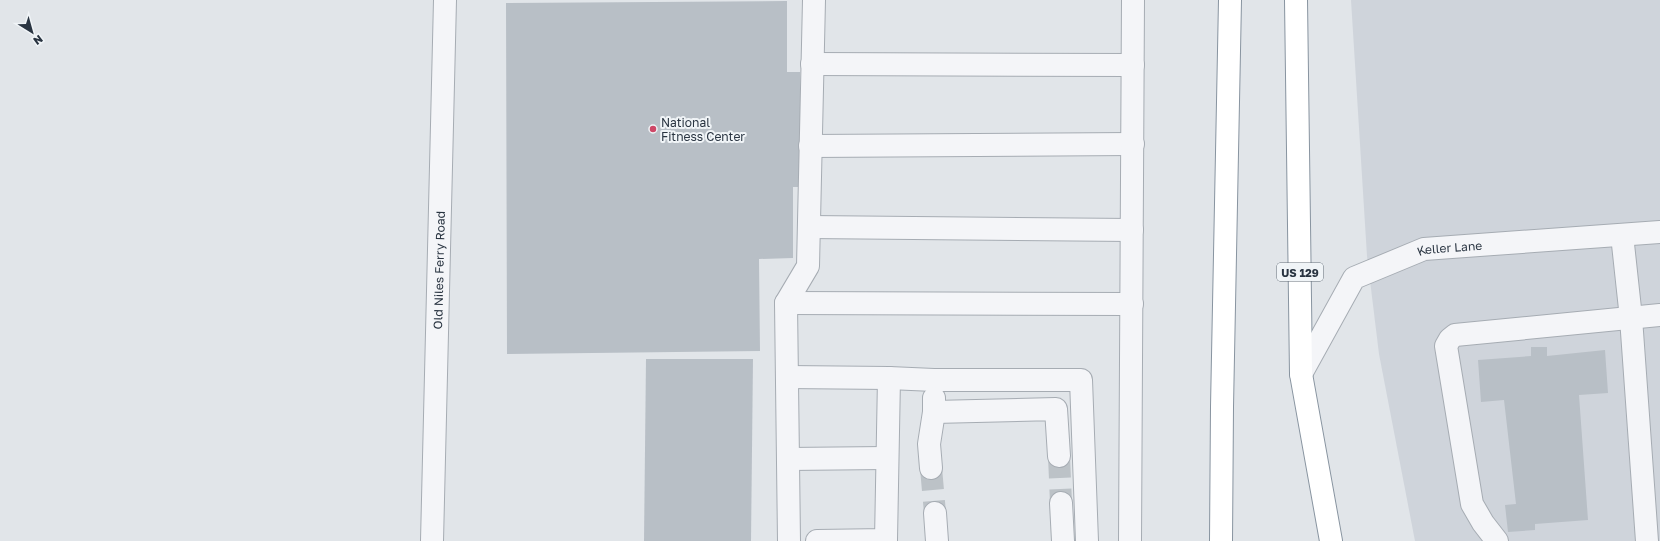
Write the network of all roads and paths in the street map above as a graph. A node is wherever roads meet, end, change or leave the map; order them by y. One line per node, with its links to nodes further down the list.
1 (445, 0): 29 (street, Old Niles Ferry Road)
2 (814, 0): 6 (street)
3 (1134, 0): 7 (street)
4 (1230, 0): 36 (highway)
5 (1296, 0): 18 (highway, US 129)
6 (812, 64): 7 (street); 9 (street)
7 (1133, 65): 8 (street)
8 (1133, 144): 9 (street); 11 (street)
9 (810, 146): 10 (street)
10 (808, 227): 11 (street); 14 (street)
11 (1132, 230): 15 (street)
12 (1660, 232): 13 (street, Keller Lane)
13 (1622, 235): 17 (street); 18 (street, Keller Lane)
14 (786, 303): 15 (street); 19 (street)
15 (1132, 304): 35 (street)
16 (1660, 316): 17 (street)
17 (1631, 318): 38 (street); 39 (street)
18 (1301, 374): 37 (highway, US 129)
19 (787, 377): 20 (street); 25 (street)
20 (889, 378): 21 (street); 24 (street)
21 (934, 380): 22 (street); 34 (street)
22 (934, 412): 23 (street); 26 (street)
23 (1059, 456)
24 (886, 458): 25 (street); 31 (street)
25 (788, 459): 30 (street)
26 (931, 468)
27 (1061, 503): 33 (street)
28 (935, 514): 32 (street)
29 (432, 541)
30 (789, 541)
31 (817, 541)
32 (937, 541)
33 (1063, 541)
34 (1088, 541)
35 (1130, 541)
36 (1221, 541)
37 (1330, 541)
38 (1497, 541)
39 (1647, 541)

